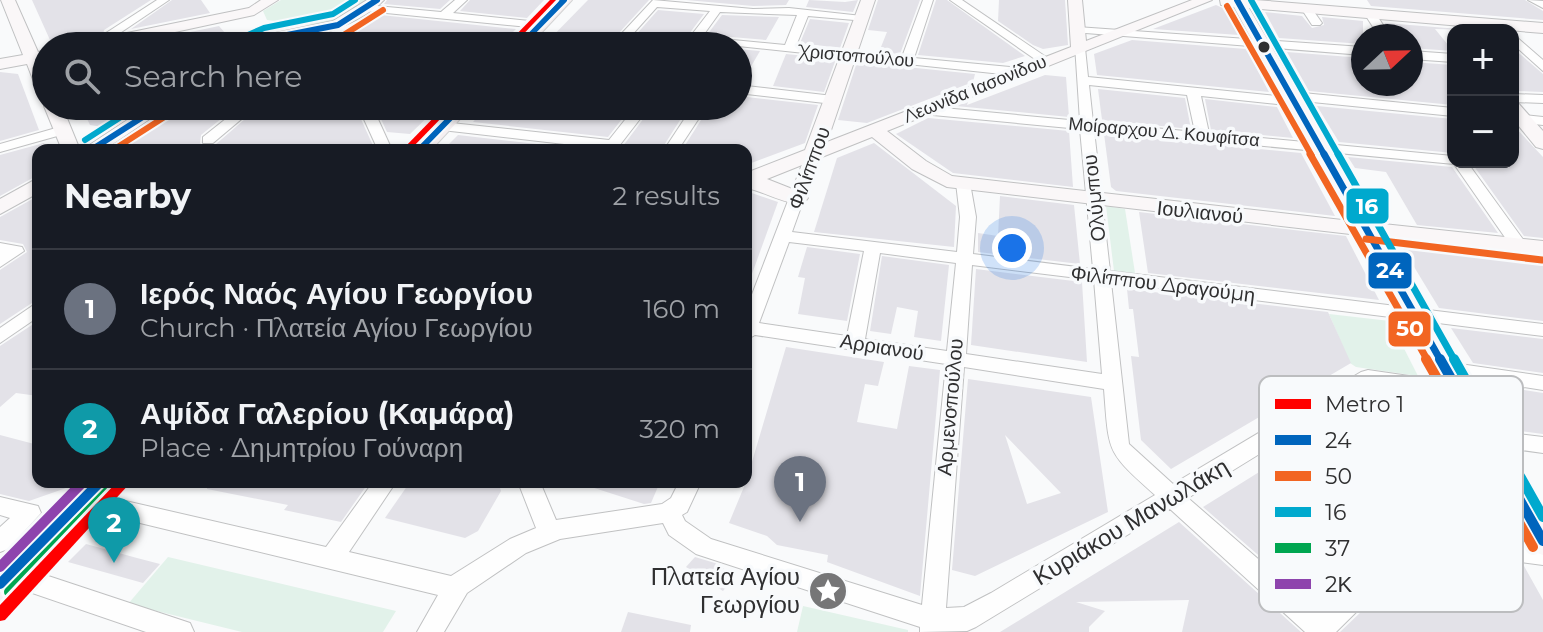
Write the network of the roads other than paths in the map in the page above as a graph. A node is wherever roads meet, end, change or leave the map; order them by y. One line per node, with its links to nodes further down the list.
1 (8, 0): 42 (main road)
2 (164, 0): 34 (street)
3 (271, 0): 19 (main road)
4 (462, 0): 22 (street)
5 (564, 0): 29 (main road)
6 (868, 0): 23 (main road, Φιλίππου)
7 (928, 0): 53 (street)
8 (955, 0): 54 (street)
9 (1075, 0): 32 (main road, Ολύμπου)
10 (1206, 0): 13 (main road); 41 (main road, Λεωνίδα Ιασονίδου)
11 (1420, 0): 24 (main road)
12 (1533, 0): 15 (street)
13 (1238, 1): 17 (main road); 43 (main road)
14 (372, 4): 22 (street); 37 (main road)
15 (1543, 5)
16 (769, 6): 18 (street); 20 (street)
17 (1306, 8): 21 (main road); 26 (street)
18 (717, 9): 39 (street); 40 (street)
19 (254, 11): 25 (main road); 37 (main road)
20 (804, 13): 23 (street); 47 (street)
21 (1370, 13): 24 (main road); 27 (street)
22 (443, 16): 29 (street)
23 (862, 19): 49 (main road, Φιλίππου)
24 (1437, 19): 28 (main road); 33 (main road)
25 (206, 21): 35 (main road); 36 (main road)
26 (1316, 23)
27 (1377, 24)
28 (1478, 24)
29 (539, 25): 38 (main road)
30 (1519, 27): 31 (main road)
31 (1543, 28)
32 (1077, 30): 41 (street); 46 (main road, Ολύμπου)
33 (1447, 31)
34 (115, 32)
35 (154, 32)
36 (244, 32)
37 (302, 32)
38 (532, 32)
39 (628, 32)
40 (699, 32)
41 (1118, 33): 43 (street); 46 (main road, Λεωνίδα Ιασονίδου)
42 (32, 43)
43 (1262, 43): 48 (street); 62 (main road)
44 (1519, 43): 56 (street)
45 (752, 47): 47 (street, Χριστοπούλου)
46 (1079, 48): 54 (main road, Λεωνίδα Ιασονίδου); 58 (street, Ολύμπου)
47 (789, 49): 49 (street, Χριστοπούλου)
48 (1351, 50)
49 (849, 55): 53 (street, Χριστοπούλου); 64 (main road, Φιλίππου)
50 (1423, 56): 52 (street)
51 (32, 57): 55 (main road)
52 (1447, 58)
53 (907, 60): 57 (street, Χριστοπούλου)
54 (1046, 61): 57 (main road, Λεωνίδα Ιασονίδου)
55 (0, 64)
56 (1543, 67)
57 (1021, 72): 65 (main road, Λεωνίδα Ιασονίδου)
58 (1082, 80): 60 (street); 77 (street, Ολύμπου)
59 (752, 91): 64 (street)
60 (1193, 91): 62 (street); 80 (street)
61 (1519, 98): 63 (street)
62 (1294, 99): 66 (street); 91 (main road)
63 (1543, 99)
64 (833, 100): 93 (main road, Φιλίππου)
65 (922, 110): 77 (street, Μοίραρχου Δ. Κουφίτσα); 79 (main road, Λεωνίδα Ιασονίδου)
66 (1447, 112)
67 (1519, 116): 76 (street)
68 (1519, 118): 84 (main road)
69 (59, 120): 82 (main road)
70 (138, 120): 81 (main road)
71 (233, 120): 83 (street)
72 (371, 120): 86 (street)
73 (448, 120): 78 (main road)
74 (632, 120): 89 (street)
75 (691, 120): 90 (street)
76 (1543, 121)
77 (1087, 125): 80 (street, Μοίραρχου Δ. Κουφίτσα); 101 (street, Ολύμπου)
78 (442, 126): 87 (main road); 88 (street)
79 (874, 130): 93 (main road, Λεωνίδα Ιασονίδου); 98 (main road, Ιουλιανού)
80 (1203, 136): 91 (street, Μοίραρχου Δ. Κουφίτσα)
81 (111, 137): 82 (main road); 85 (main road)
82 (67, 139): 92 (street)
83 (208, 140)
84 (1543, 143)
85 (100, 144)
86 (382, 144)
87 (425, 144)
88 (580, 144)
89 (614, 144)
90 (675, 144)
91 (1321, 147): 94 (street, Μοίραρχου Δ. Κουφίτσα); 103 (main road)
92 (0, 148)
93 (813, 154): 96 (main road, Λεωνίδα Ιασονίδου); 100 (street, Φιλίππου)
94 (1447, 159)
95 (1464, 168): 105 (street)
96 (752, 179)
97 (752, 182): 100 (main road)
98 (963, 183): 101 (main road, Ιουλιανού); 109 (street, Αρμενοπούλου)
99 (28, 194): 102 (main road)
100 (798, 198): 104 (street, Φιλίππου)
101 (1094, 200): 103 (main road, Ιουλιανού); 111 (street, Ολύμπου)
102 (0, 208)
103 (1367, 227): 105 (main road, Ιουλιανού); 113 (main road)
104 (784, 236): 106 (street, Φιλίππου Δραγούμη); 114 (street, Φιλίππου)
105 (1519, 245): 108 (main road, Ιουλιανού)
106 (873, 247): 109 (street, Φιλίππου Δραγούμη); 118 (street)
107 (0, 248): 110 (street)
108 (1543, 248)
109 (962, 258): 111 (street, Φιλίππου Δραγούμη); 119 (street, Αρμενοπούλου)
110 (0, 262)
111 (1102, 277): 113 (street, Φιλίππου Δραγούμη); 122 (street, Ολύμπου)
112 (32, 313): 117 (street)
113 (1415, 314): 116 (street, Φιλίππου Δραγούμη); 120 (main road)
114 (752, 316)
115 (752, 330): 118 (street, Αρριανού)
116 (1543, 330)
117 (0, 337)
118 (855, 343): 119 (street, Αρριανού)
119 (953, 358): 122 (street, Αρριανού); 145 (street, Αρμενοπούλου)
120 (1450, 376)
121 (1523, 382): 123 (street, Κυριάκου Μανωλάκη)
122 (1113, 383): 131 (street, Ολύμπου)
123 (1543, 383)
124 (1523, 443): 126 (street)
125 (1259, 444): 131 (street, Κυριάκου Μανωλάκη)
126 (1543, 445)
127 (381, 488): 139 (street)
128 (531, 488): 135 (street)
129 (687, 488): 134 (street)
130 (91, 491): 139 (street); 140 (main road)
131 (1173, 497): 141 (street); 146 (street, Κυριάκου Μανωλάκη)
132 (1523, 505): 136 (main road)
133 (0, 506): 140 (street)
134 (669, 512): 135 (street); 145 (street)
135 (549, 531): 142 (street)
136 (1543, 541)
137 (1523, 552): 138 (street)
138 (1543, 555)
139 (332, 558): 142 (street)
140 (3, 568): 148 (street)
141 (1259, 574)
142 (455, 588): 149 (street)
143 (1301, 612): 147 (street)
144 (1340, 612): 147 (street)
145 (932, 626): 146 (street, Κυριάκου Μανωλάκη)
146 (974, 626)
147 (1321, 630)
148 (181, 632)
149 (430, 632)

